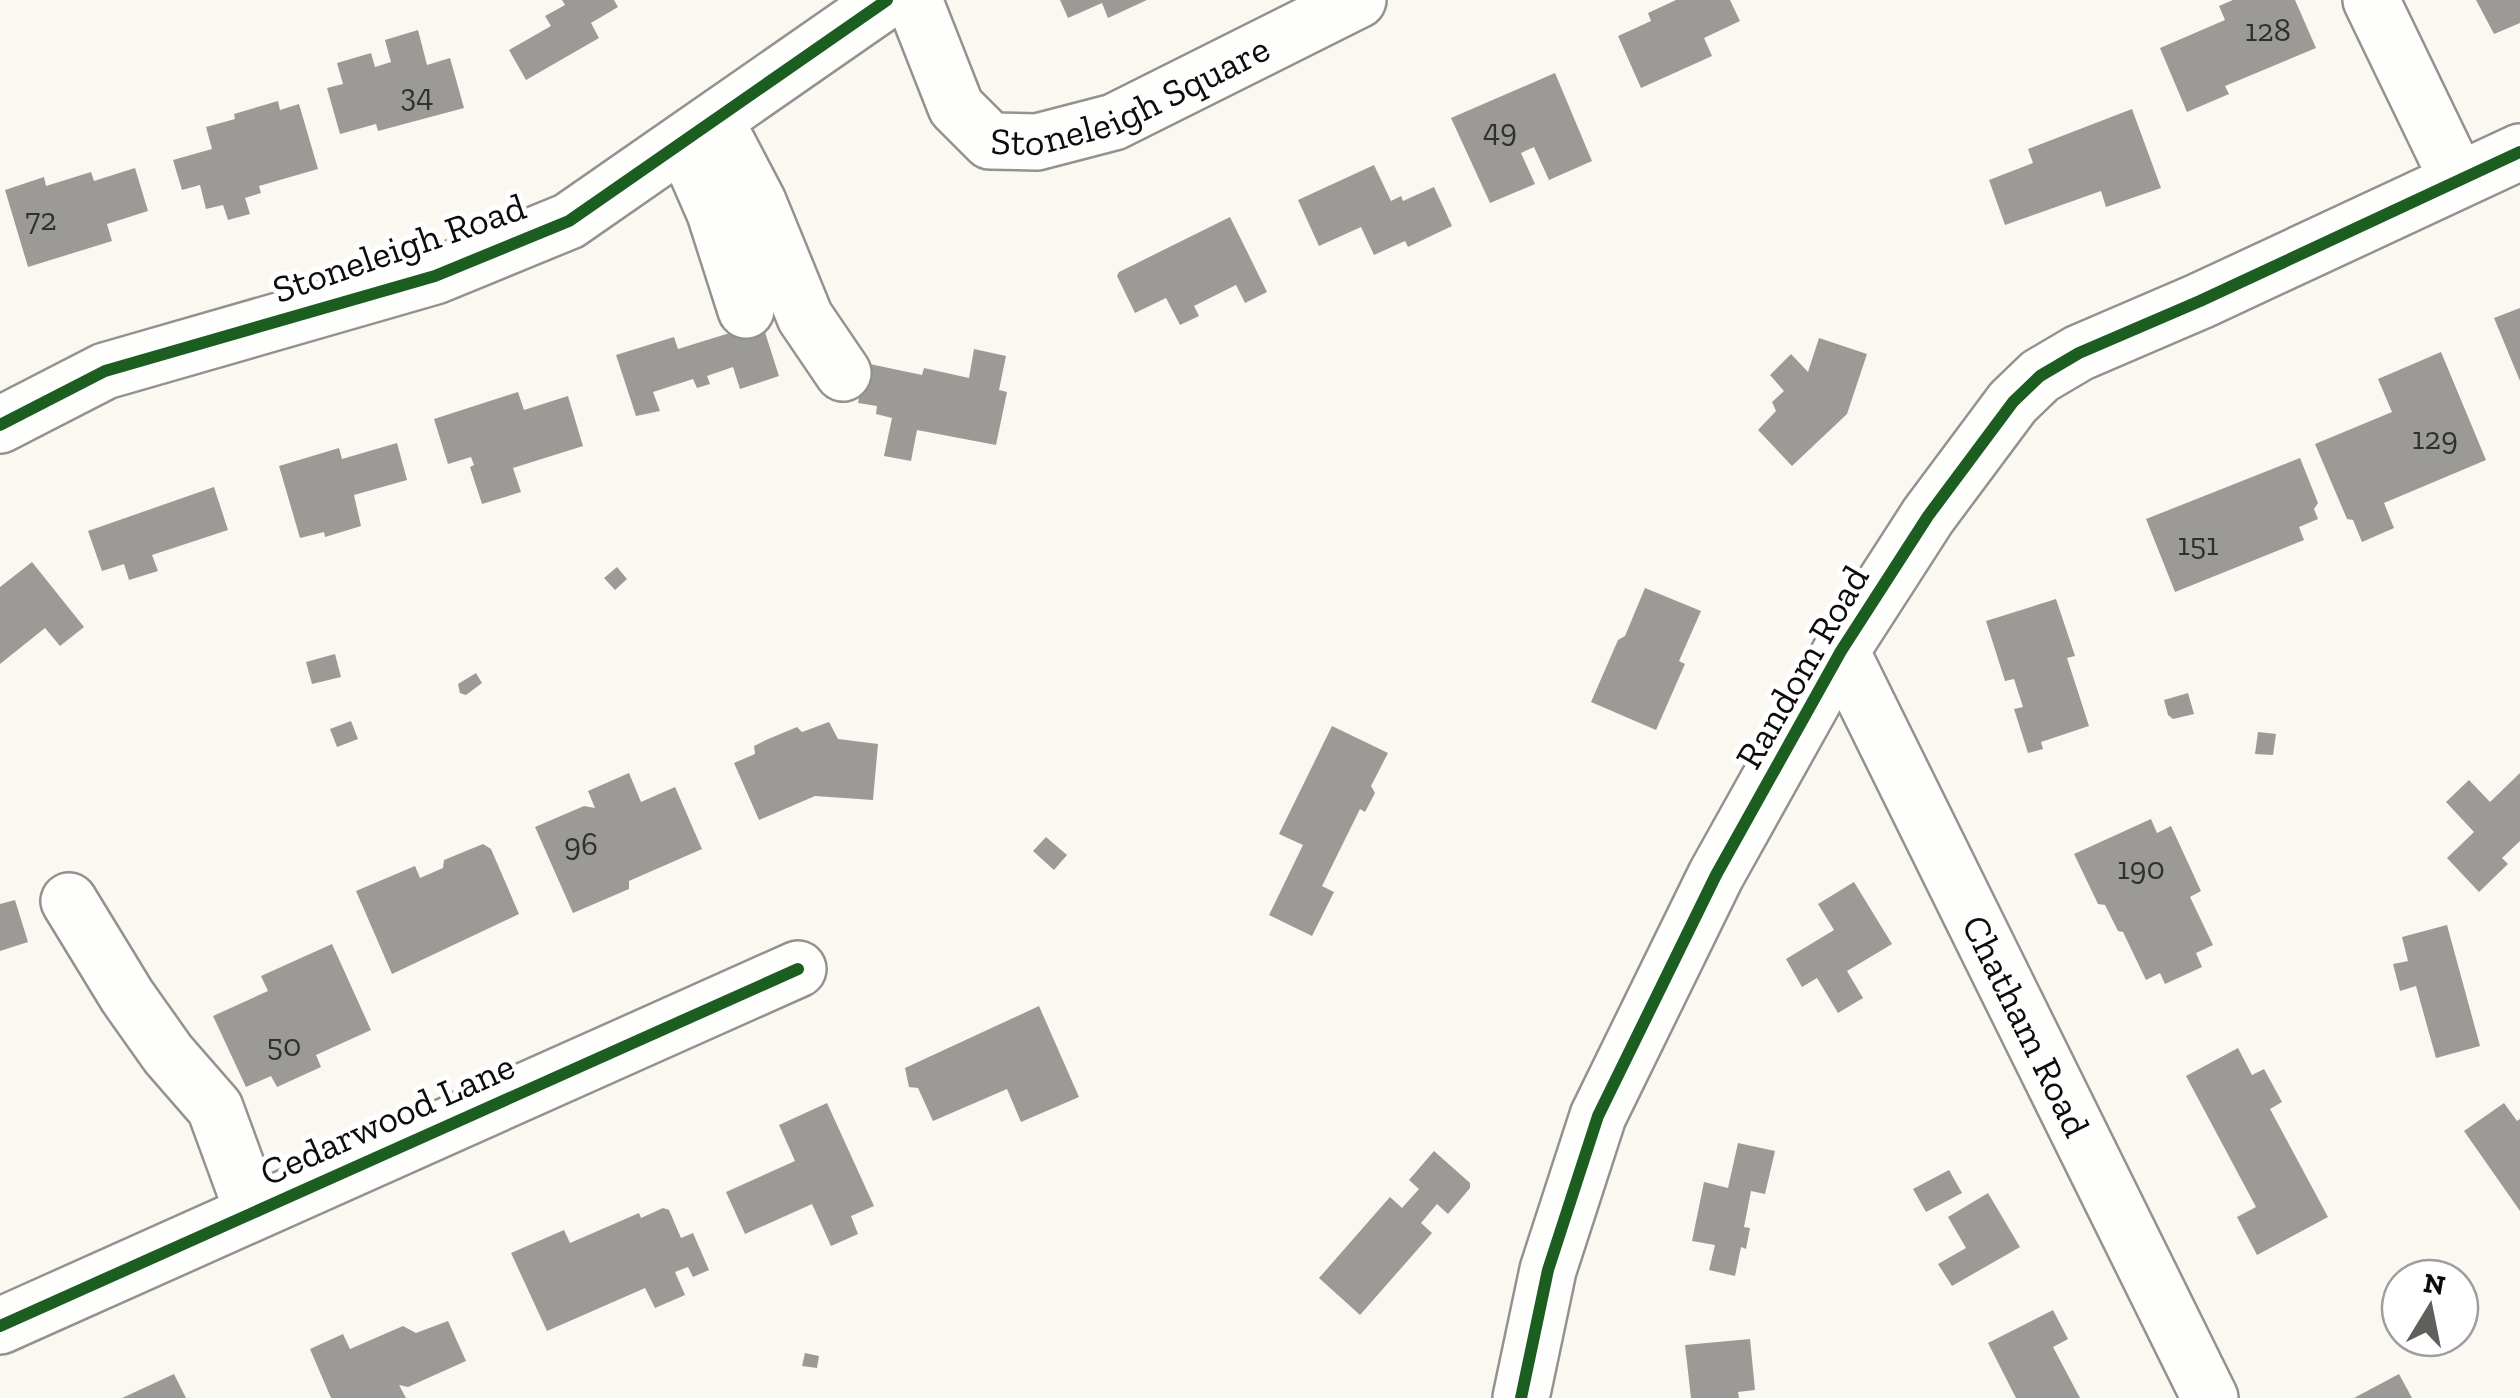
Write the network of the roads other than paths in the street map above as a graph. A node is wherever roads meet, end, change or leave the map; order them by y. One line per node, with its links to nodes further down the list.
1 (887, 0): 5 (street, Stoneleigh Road)
2 (914, 0): 3 (street, Stoneleigh Square)
3 (1358, 0)
4 (2371, 0): 7 (street)
5 (699, 131): 8 (street); 9 (street); 10 (street, Stoneleigh Road)
6 (2520, 152): 7 (street, Random Road)
7 (2457, 178): 11 (street, Random Road)
8 (746, 310)
9 (843, 373)
10 (0, 425)
11 (1841, 651): 16 (street, Random Road); 17 (street, Chatham Road)
12 (69, 902): 14 (street)
13 (798, 969): 14 (street, Cedarwood Lane)
14 (254, 1212): 15 (street, Cedarwood Lane)
15 (0, 1326)
16 (1521, 1398)
17 (2210, 1398)

